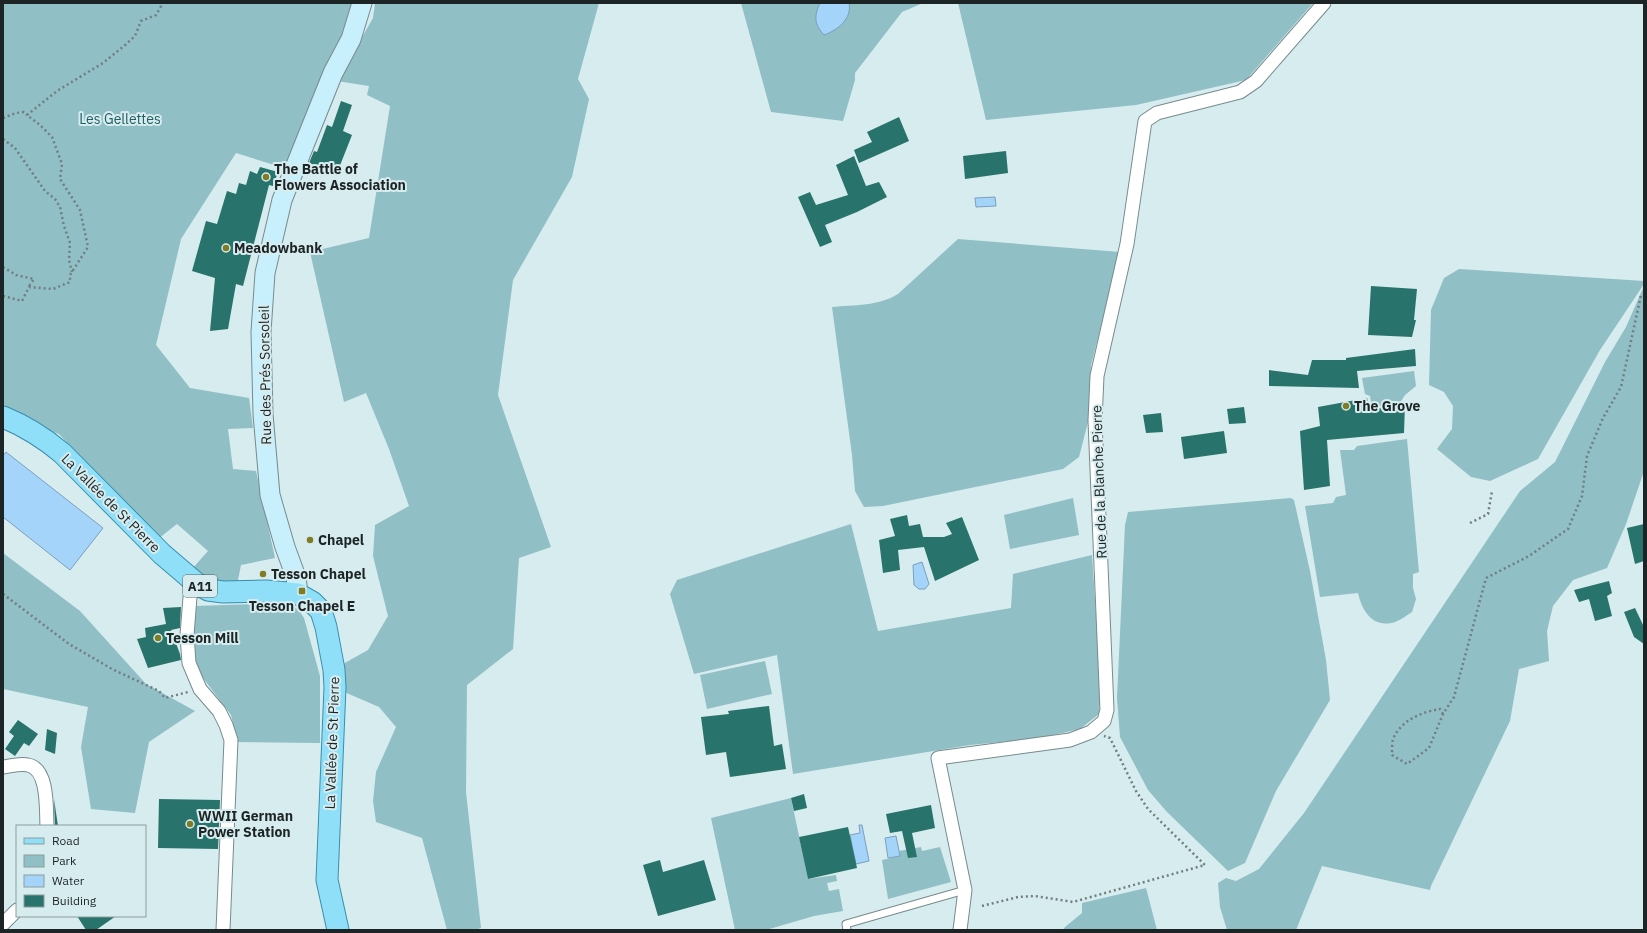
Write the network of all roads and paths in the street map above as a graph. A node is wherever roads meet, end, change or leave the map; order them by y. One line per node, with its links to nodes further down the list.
1 (163, 3): 4 (path)
2 (362, 3): 17 (main road, Rue des Prés Sorsoleil)
3 (1324, 3): 23 (street, Rue de la Blanche Pierre)
4 (26, 115): 5 (path); 8 (path)
5 (3, 118)
6 (3, 138): 8 (path)
7 (3, 267): 9 (path)
8 (72, 272): 9 (path)
9 (29, 287): 11 (path)
10 (1641, 295): 19 (path)
11 (3, 296)
12 (3, 417): 15 (main road, La Vallée de St Pierre / A11)
13 (1492, 491): 14 (path)
14 (1470, 523)
15 (196, 583): 17 (main road, La Vallée de St Pierre / A11); 18 (street)
16 (3, 594): 18 (path)
17 (298, 594): 28 (main road, La Vallée de St Pierre / A11)
18 (200, 689): 27 (street)
19 (1443, 714): 19 (path)
20 (1098, 739): 24 (path)
21 (3, 766): 22 (street)
22 (47, 825)
23 (965, 890): 29 (lane); 30 (street, Rue de la Blanche Pierre)
24 (982, 906)
25 (16, 911): 26 (street)
26 (3, 924)
27 (223, 930)
28 (338, 930)
29 (847, 930)
30 (960, 930)

